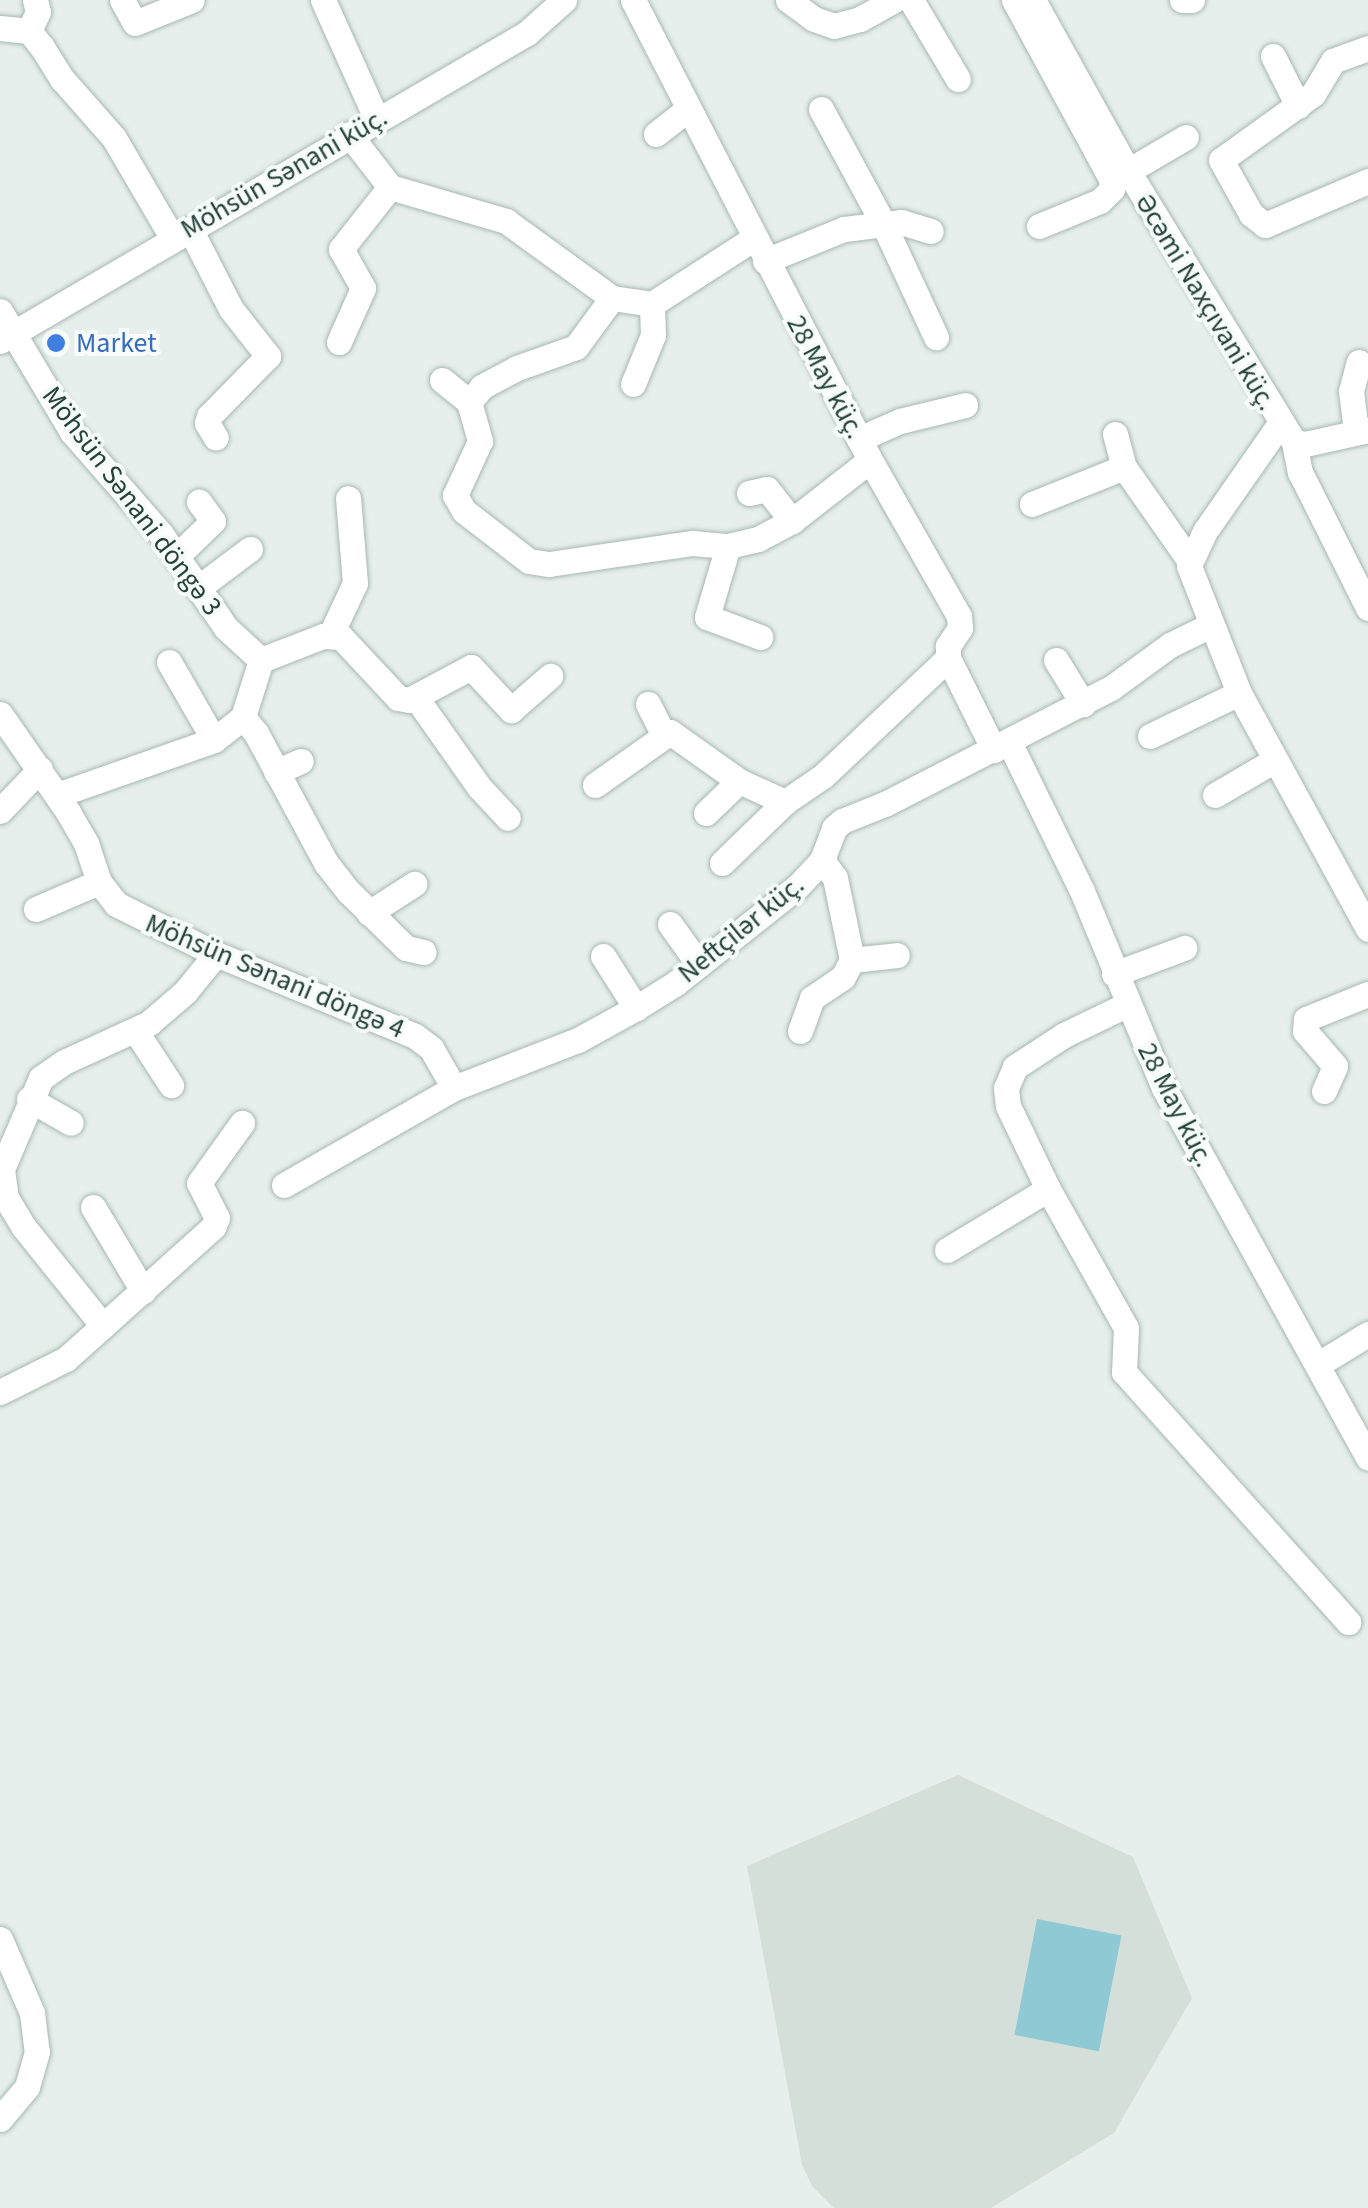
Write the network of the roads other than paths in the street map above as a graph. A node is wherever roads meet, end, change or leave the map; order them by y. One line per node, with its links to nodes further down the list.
1 (35, 0): 15 (street)
2 (122, 0): 3 (street)
3 (192, 0)
4 (323, 0): 22 (street)
5 (564, 0): 22 (street, Möhsün Sənani küç.)
6 (633, 0): 21 (street, 28 May küç.)
7 (788, 0): 8 (street)
8 (894, 0)
9 (911, 0): 18 (street)
10 (1014, 0): 30 (street)
11 (1033, 0): 26 (street, Əcəmi Naxçıvani küç.)
12 (1182, 0): 13 (street)
13 (1192, 0)
14 (0, 28): 15 (street)
15 (28, 31): 32 (street)
16 (1368, 48): 19 (street)
17 (1273, 56): 19 (street)
18 (958, 79)
19 (1298, 106): 27 (street)
20 (821, 109): 29 (street)
21 (688, 110): 24 (street); 33 (street, 28 May küç.)
22 (376, 118): 23 (street, Möhsün Sənani küç.)
23 (349, 134): 28 (street); 32 (street, Möhsün Sənani küç.)
24 (656, 134)
25 (1186, 136): 26 (street)
26 (1128, 171): 45 (street, Əcəmi Naxçıvani küç.)
27 (1368, 181)
28 (390, 188): 34 (street); 38 (street)
29 (883, 222): 31 (street); 33 (street); 37 (street)
30 (1039, 226)
31 (931, 231)
32 (182, 234): 36 (street, Möhsün Sənani küç.); 47 (street)
33 (759, 250): 35 (street); 48 (street, 28 May küç.)
34 (612, 298): 35 (street); 42 (street)
35 (652, 304): 41 (street)
36 (5, 328): 57 (street, Möhsün Sənani döngə 3)
37 (936, 337)
38 (340, 342)
39 (1360, 362): 44 (street)
40 (442, 380): 42 (street)
41 (633, 384)
42 (469, 402): 55 (street)
43 (966, 405): 48 (street)
44 (1362, 431): 45 (street)
45 (1286, 433): 58 (street); 60 (street, Əcəmi Naxçıvani küç.)
46 (1115, 434): 49 (street)
47 (216, 438)
48 (864, 450): 54 (street); 64 (street, 28 May küç.)
49 (1124, 467): 53 (street); 58 (street)
50 (749, 493): 54 (street)
51 (348, 498): 62 (street)
52 (199, 502): 57 (street)
53 (1032, 504)
54 (792, 521): 55 (street)
55 (728, 546): 63 (street)
56 (250, 549): 59 (street)
57 (177, 556): 59 (street, Möhsün Sənani döngə 3)
58 (1189, 560): 61 (street)
59 (198, 588): 65 (street, Möhsün Sənani döngə 3)
60 (1368, 608)
61 (1211, 624): 69 (street); 72 (street, Neftçilər küç.)
62 (331, 634): 65 (street); 70 (street)
63 (760, 637)
64 (948, 658): 78 (street, 28 May küç.); 87 (street)
65 (261, 660): 74 (street)
66 (1056, 660): 72 (street)
67 (169, 662): 77 (street)
68 (550, 676): 70 (street)
69 (1239, 692): 76 (street); 79 (street)
70 (417, 698): 90 (street)
71 (648, 704): 75 (street)
72 (1082, 704): 78 (street, Neftçilər küç.)
73 (0, 714): 81 (street)
74 (242, 717): 77 (street); 82 (street)
75 (663, 733): 83 (street); 84 (street)
76 (1150, 736)
77 (214, 740): 85 (street)
78 (1002, 746): 91 (street, Neftçilər küç.); 106 (street, 28 May küç.)
79 (1275, 760): 86 (street); 98 (street)
80 (301, 761): 82 (street)
81 (40, 768): 85 (street); 88 (street)
82 (276, 772): 96 (street)
83 (739, 781): 87 (street); 89 (street)
84 (595, 785)
85 (57, 795): 93 (street)
86 (1215, 795)
87 (784, 802): 92 (street)
88 (0, 811)
89 (706, 813)
90 (508, 818)
91 (822, 860): 104 (street); 105 (street, Neftçilər küç.)
92 (722, 863)
93 (98, 882): 95 (street); 101 (street, Möhsün Sənani döngə 4)
94 (414, 884): 96 (street)
95 (36, 909)
96 (369, 913): 100 (street)
97 (670, 924): 105 (street)
98 (1368, 929)
99 (1184, 948): 106 (street)
100 (424, 952)
101 (216, 954): 110 (street); 113 (street, Möhsün Sənani döngə 4)
102 (897, 955): 104 (street)
103 (604, 956): 109 (street)
104 (852, 960): 111 (street)
105 (699, 965): 109 (street, Neftçilər küç.)
106 (1114, 974): 108 (street, 28 May küç.)
107 (1368, 994): 114 (street)
108 (1126, 1006): 119 (street); 125 (street, 28 May küç.)
109 (636, 1008): 113 (street, Neftçilər küç.)
110 (135, 1030): 112 (street); 115 (street)
111 (800, 1031)
112 (171, 1084)
113 (454, 1088): 118 (street, Neftçilər küç.)
114 (1324, 1091)
115 (29, 1099): 116 (street); 123 (street)
116 (71, 1123)
117 (242, 1123): 122 (street)
118 (284, 1185)
119 (1048, 1190): 121 (street); 128 (street)
120 (93, 1207): 122 (street)
121 (947, 1250)
122 (143, 1290): 123 (street)
123 (103, 1326): 126 (street)
124 (1368, 1334): 125 (street)
125 (1317, 1365): 127 (street, 28 May küç.)
126 (0, 1392)
127 (1368, 1457)
128 (1348, 1622)
129 (0, 1939): 130 (street)
130 (0, 2119)

